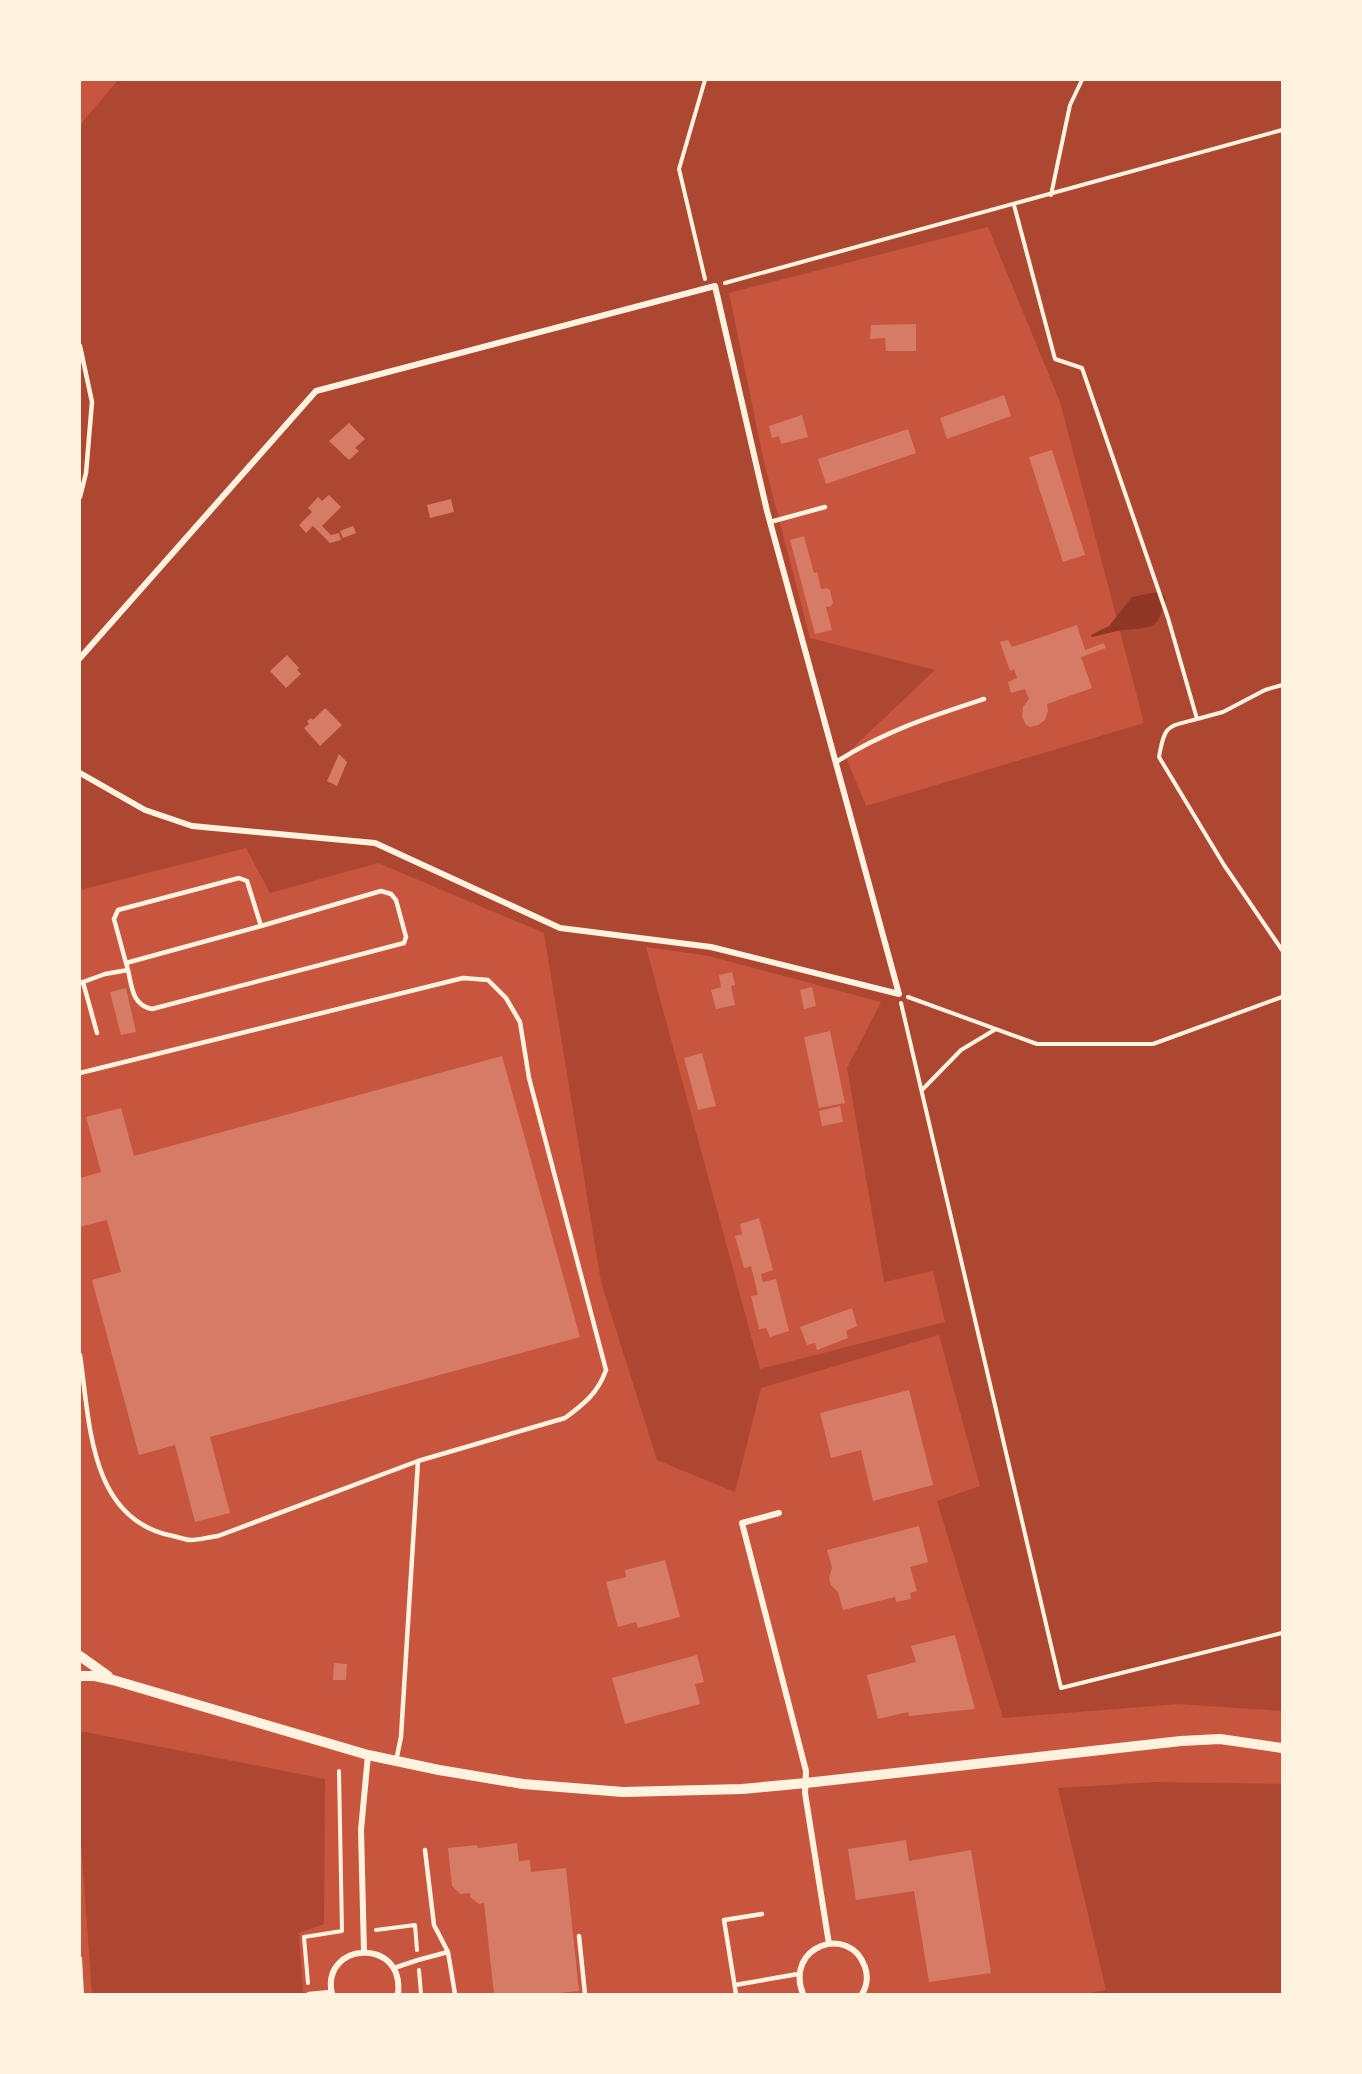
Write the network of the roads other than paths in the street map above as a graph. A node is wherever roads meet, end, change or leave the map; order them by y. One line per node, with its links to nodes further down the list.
1 (80, 346): 2 (lane)
2 (80, 497)
3 (825, 507): 4 (lane)
4 (770, 522): 5 (street); 7 (street)
5 (80, 658)
6 (984, 699): 7 (lane)
7 (836, 762): 8 (street)
8 (80, 773)
9 (261, 926): 10 (lane); 10 (lane); 11 (lane)
10 (126, 963): 11 (lane)
11 (128, 970): 12 (lane)
12 (81, 983): 13 (lane)
13 (97, 1033)
14 (80, 1073): 16 (lane)
15 (80, 1355): 16 (lane)
16 (418, 1461): 23 (lane)
17 (779, 1513): 24 (street)
18 (80, 1656): 20 (street)
19 (80, 1676): 20 (street)
20 (113, 1680): 22 (street)
21 (1282, 1748): 24 (street)
22 (368, 1755): 23 (street); 29 (street)
23 (396, 1761): 24 (street)
24 (806, 1783): 28 (street)
25 (425, 1850): 30 (lane)
26 (762, 1914): 33 (lane)
27 (579, 1936): 38 (lane)
28 (829, 1944): 32 (street); 41 (street)
29 (364, 1952): 31 (street); 34 (street)
30 (448, 1952): 31 (lane); 37 (lane)
31 (394, 1968): 36 (street)
32 (798, 1974): 33 (lane); 40 (street)
33 (735, 1985): 39 (lane)
34 (332, 1993): 35 (lane)
35 (309, 1995)
36 (398, 1995)
37 (455, 1995)
38 (585, 1995)
39 (736, 1995)
40 (803, 1995)
41 (862, 1995)

